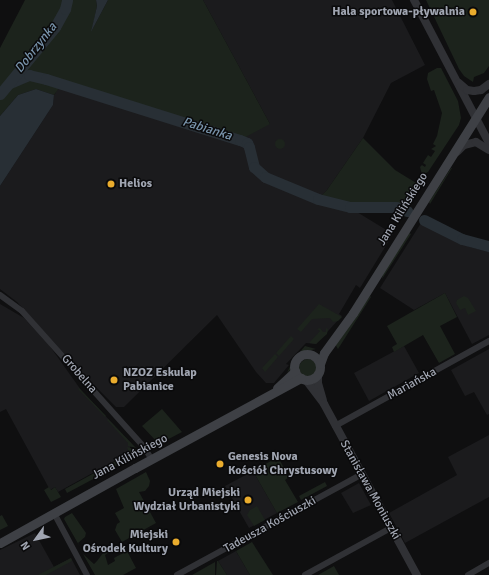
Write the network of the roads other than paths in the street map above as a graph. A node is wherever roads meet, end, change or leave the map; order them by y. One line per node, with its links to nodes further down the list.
1 (414, 0): 2 (street)
2 (452, 73): 3 (street); 5 (street)
3 (489, 84)
4 (489, 97): 5 (main road, Jana Kilińskiego)
5 (475, 117): 6 (street); 8 (main road, Jana Kilińskiego)
6 (489, 143)
7 (489, 150): 8 (street)
8 (436, 179): 10 (main road, Jana Kilińskiego)
9 (0, 295): 20 (street, Grobelna)
10 (337, 334): 12 (main road, Jana Kilińskiego); 13 (main road, Jana Kilińskiego)
11 (489, 341): 19 (street, Mariańska)
12 (310, 355): 13 (main road); 14 (main road)
13 (320, 364): 15 (main road)
14 (295, 371): 16 (main road); 17 (main road, Jana Kilińskiego)
15 (318, 374): 16 (main road); 18 (street, Stanisława Moniuszki)
16 (304, 379): 17 (main road, Jana Kilińskiego); 18 (street, Stanisława Moniuszki)
17 (271, 394): 20 (main road, Jana Kilińskiego)
18 (324, 404): 19 (street, Stanisława Moniuszki)
19 (335, 426): 21 (street, Stanisława Moniuszki)
20 (152, 460): 22 (main road, Jana Kilińskiego)
21 (362, 474): 23 (street, Stanisława Moniuszki); 26 (street, Tadeusza Kościuszki)
22 (54, 513): 24 (main road, Jana Kilińskiego); 27 (street)
23 (391, 528): 28 (street); 29 (street, Stanisława Moniuszki)
24 (0, 543)
25 (489, 564): 30 (street)
26 (181, 574)
27 (87, 575)
28 (305, 575)
29 (417, 575)
30 (468, 575)

